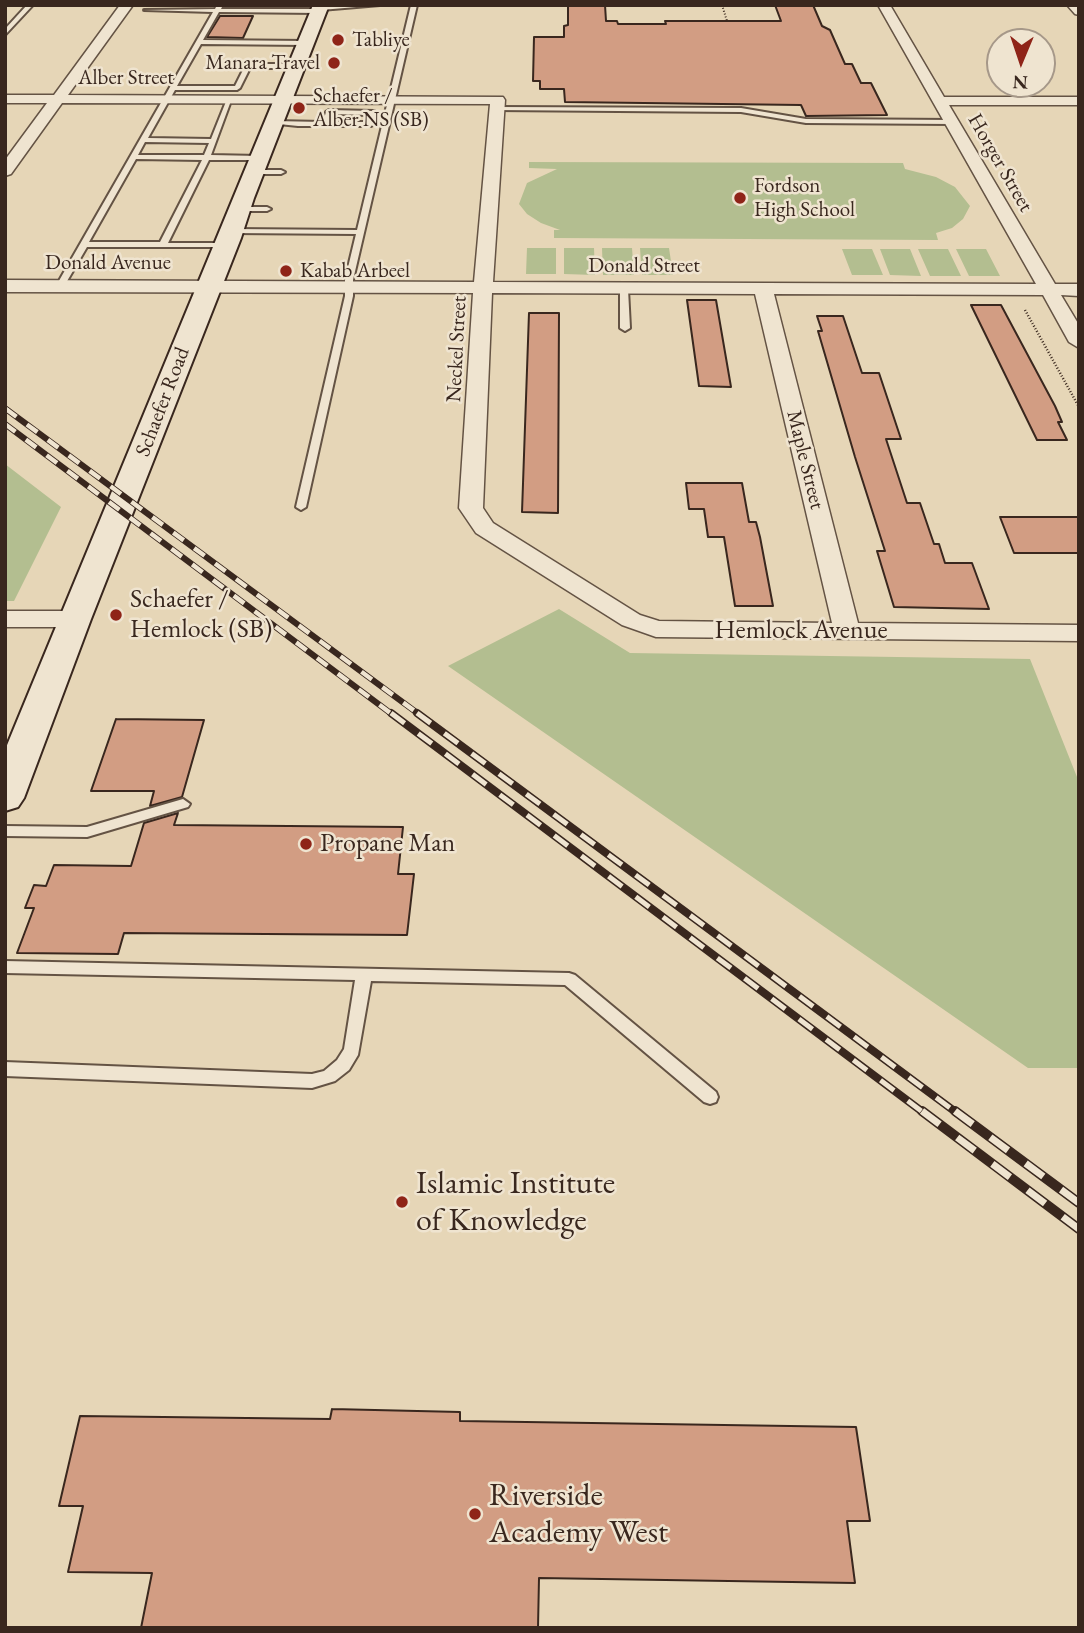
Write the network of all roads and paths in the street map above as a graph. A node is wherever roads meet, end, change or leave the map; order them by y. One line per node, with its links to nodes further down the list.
1 (30, 5): 13 (lane)
2 (127, 5): 22 (street)
3 (377, 5): 9 (lane)
4 (414, 5): 25 (lane)
5 (722, 5): 12 (path)
6 (884, 5): 26 (street, Horger Street)
7 (1073, 5): 11 (street)
8 (219, 8): 9 (lane); 10 (lane); 15 (lane)
9 (320, 8): 14 (main road, Schaefer Road)
10 (147, 10)
11 (1079, 11)
12 (727, 21)
13 (5, 33)
14 (306, 43): 15 (lane); 19 (main road, Schaefer Road)
15 (197, 46): 16 (lane); 20 (lane)
16 (256, 49)
17 (252, 58): 18 (lane)
18 (248, 66): 19 (lane); 20 (lane)
19 (297, 66): 24 (main road, Schaefer Road)
20 (170, 93): 22 (street, Alber Street); 23 (street, Alber Street); 32 (lane)
21 (5, 99): 22 (street, Alber Street)
22 (58, 99): 37 (street)
23 (230, 99): 24 (street, Alber Street); 33 (lane)
24 (284, 99): 25 (street, Alber Street); 30 (main road, Schaefer Road)
25 (393, 99): 28 (street, Alber Street); 41 (lane)
26 (940, 101): 27 (street); 29 (street, Horger Street)
27 (1079, 101)
28 (498, 104): 29 (lane); 49 (street, Neckel Street)
29 (953, 122): 52 (street, Horger Street)
30 (273, 124): 31 (lane); 36 (main road, Schaefer Road)
31 (326, 124): 31 (lane)
32 (144, 140): 33 (lane); 34 (lane)
33 (214, 141): 35 (lane)
34 (134, 157): 35 (lane); 43 (lane)
35 (207, 157): 36 (lane); 44 (lane)
36 (256, 165): 38 (lane); 39 (main road, Schaefer Road)
37 (5, 171)
38 (281, 172)
39 (239, 209): 40 (lane); 42 (main road, Schaefer Road)
40 (267, 209)
41 (361, 232): 42 (lane); 48 (lane)
42 (230, 238): 44 (lane); 47 (main road, Schaefer Road)
43 (84, 244): 44 (lane); 46 (lane)
44 (163, 245)
45 (5, 286): 46 (street, Donald Avenue)
46 (60, 286): 47 (street, Donald Avenue)
47 (210, 286): 48 (street, Donald Street); 61 (main road, Schaefer Road)
48 (349, 287): 49 (street, Donald Street); 58 (lane)
49 (483, 288): 50 (street, Donald Street); 59 (street, Neckel Street)
50 (624, 289): 51 (street, Donald Street); 55 (lane)
51 (763, 289): 52 (street, Donald Street); 62 (street, Maple Street)
52 (1049, 290): 53 (street, Donald Street); 56 (street, Horger Street)
53 (1079, 290)
54 (1026, 310): 57 (path)
55 (625, 328)
56 (1079, 342)
57 (1079, 407)
58 (301, 507)
59 (542, 564): 62 (street, Hemlock Avenue)
60 (5, 618): 61 (street)
61 (74, 619): 64 (main road, Schaefer Road)
62 (847, 631): 63 (street, Hemlock Avenue)
63 (1079, 633)
64 (5, 798)
65 (183, 804): 66 (lane)
66 (5, 831)
67 (5, 967): 68 (lane)
68 (364, 974): 69 (lane); 70 (lane)
69 (5, 1069)
70 (709, 1097)

